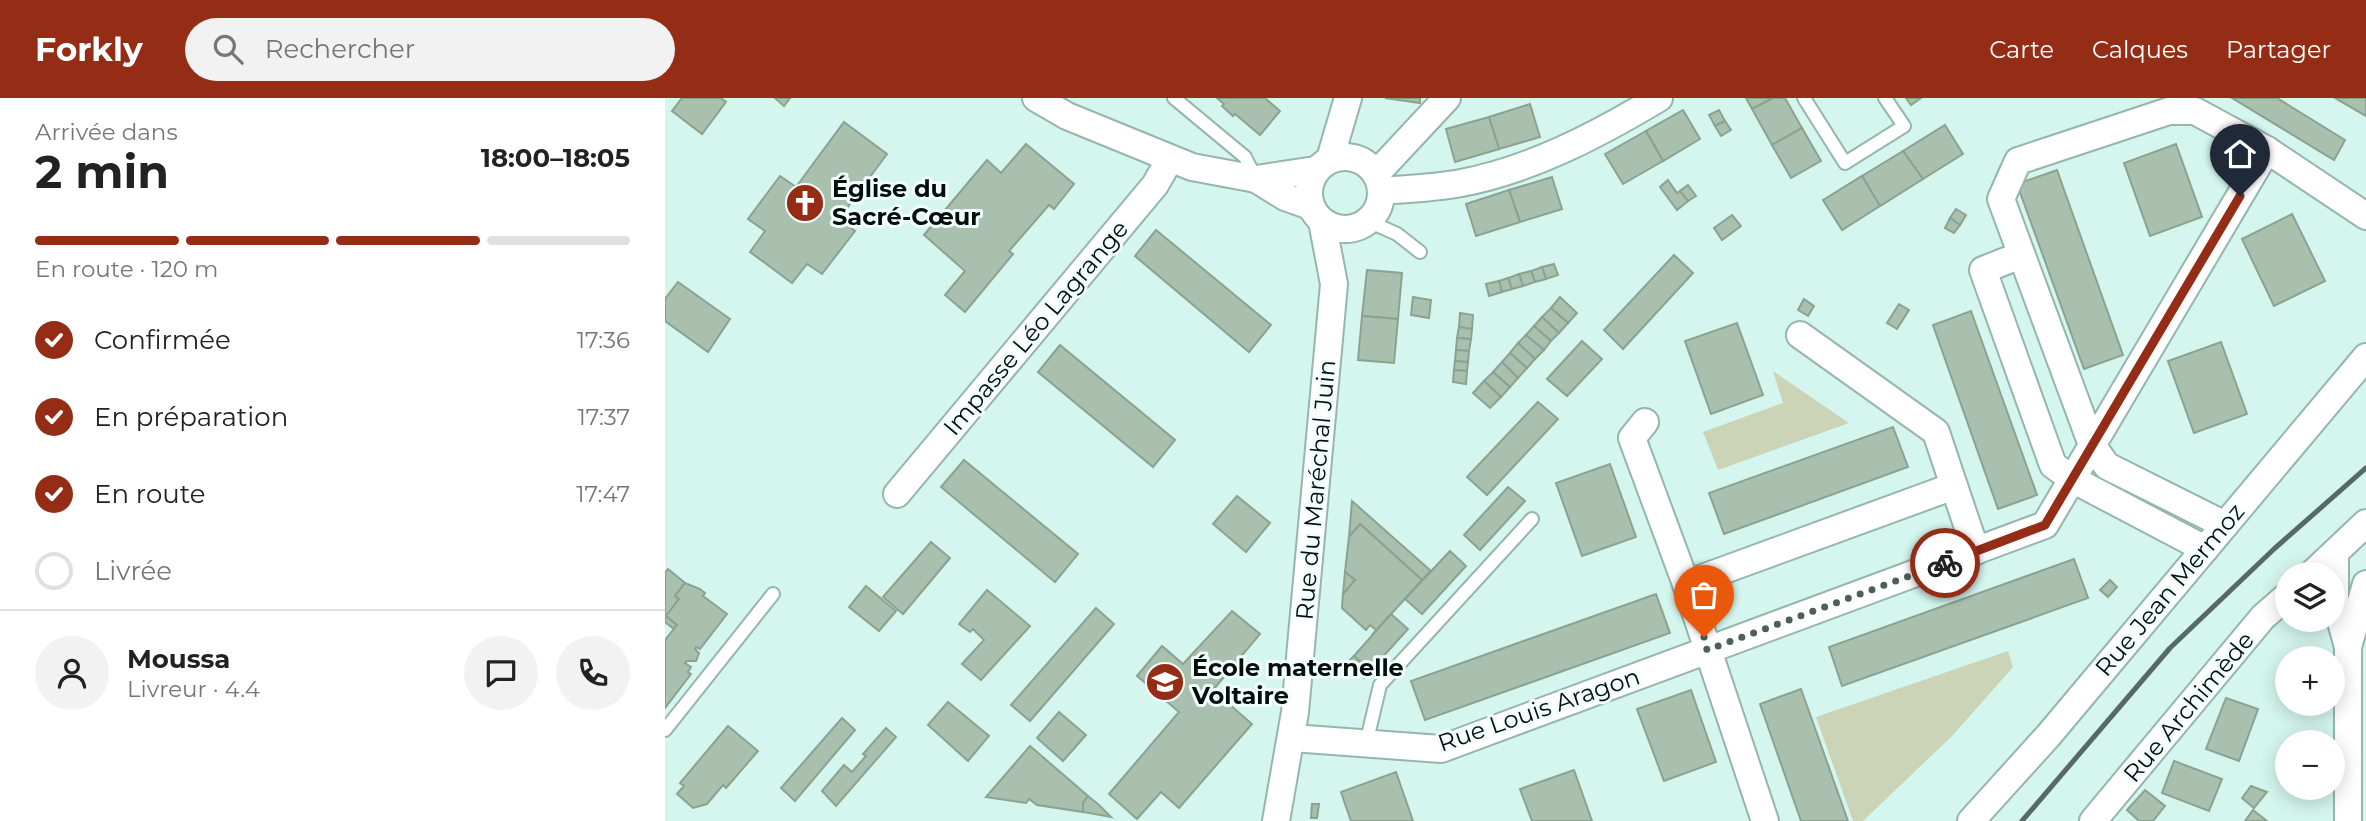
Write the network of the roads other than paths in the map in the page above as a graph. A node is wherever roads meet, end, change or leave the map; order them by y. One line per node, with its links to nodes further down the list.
1 (1036, 98): 9 (street)
2 (1174, 98): 12 (lane)
3 (1447, 98): 11 (street)
4 (1659, 98): 11 (street)
5 (1804, 98): 6 (lane)
6 (1885, 98)
7 (1347, 102): 10 (street); 11 (street)
8 (2267, 150): 14 (street); 17 (street); 22 (street)
9 (1170, 159): 12 (street); 25 (street, Impasse Léo Lagrange)
10 (1323, 165): 11 (street); 12 (street); 13 (street)
11 (1374, 176): 15 (street)
12 (1256, 179): 13 (street)
13 (1316, 214): 15 (street); 18 (street, Rue du Maréchal Juin)
14 (2366, 216)
15 (1363, 223): 16 (lane); 18 (street, Rue du Maréchal Juin)
16 (1420, 252)
17 (2021, 255): 22 (street); 23 (street)
18 (1334, 284): 43 (street, Rue du Maréchal Juin)
19 (1800, 335): 24 (street)
20 (2366, 357): 28 (street, Rue Jean Mermoz)
21 (1645, 422): 33 (street)
22 (2092, 445): 23 (street); 28 (street)
23 (2072, 479): 29 (street); 30 (street, Rue Louis Aragon)
24 (1954, 486): 30 (street); 33 (street)
25 (897, 494)
26 (1532, 519): 44 (lane)
27 (2366, 523): 31 (street)
28 (2225, 525): 29 (street, Rue Jean Mermoz)
29 (2205, 549): 47 (street, Rue Jean Mermoz)
30 (1976, 551): 41 (street, Rue Louis Aragon)
31 (2335, 554): 32 (street); 40 (street)
32 (2326, 562)
33 (1686, 584): 41 (street)
34 (2366, 584): 40 (street)
35 (773, 594): 42 (lane)
36 (2275, 606): 39 (street, Rue Archimède)
37 (2275, 622): 39 (street)
38 (2334, 632): 40 (street)
39 (2250, 635): 48 (street, Rue Archimède)
40 (2348, 646): 49 (street)
41 (1707, 650): 44 (street, Rue Louis Aragon); 46 (street)
42 (665, 730)
43 (1291, 738): 44 (street, Rue Louis Aragon); 45 (street, Rue du Maréchal Juin)
44 (1366, 744)
45 (1276, 821)
46 (1765, 821)
47 (1971, 821)
48 (2093, 821)
49 (2348, 821)

